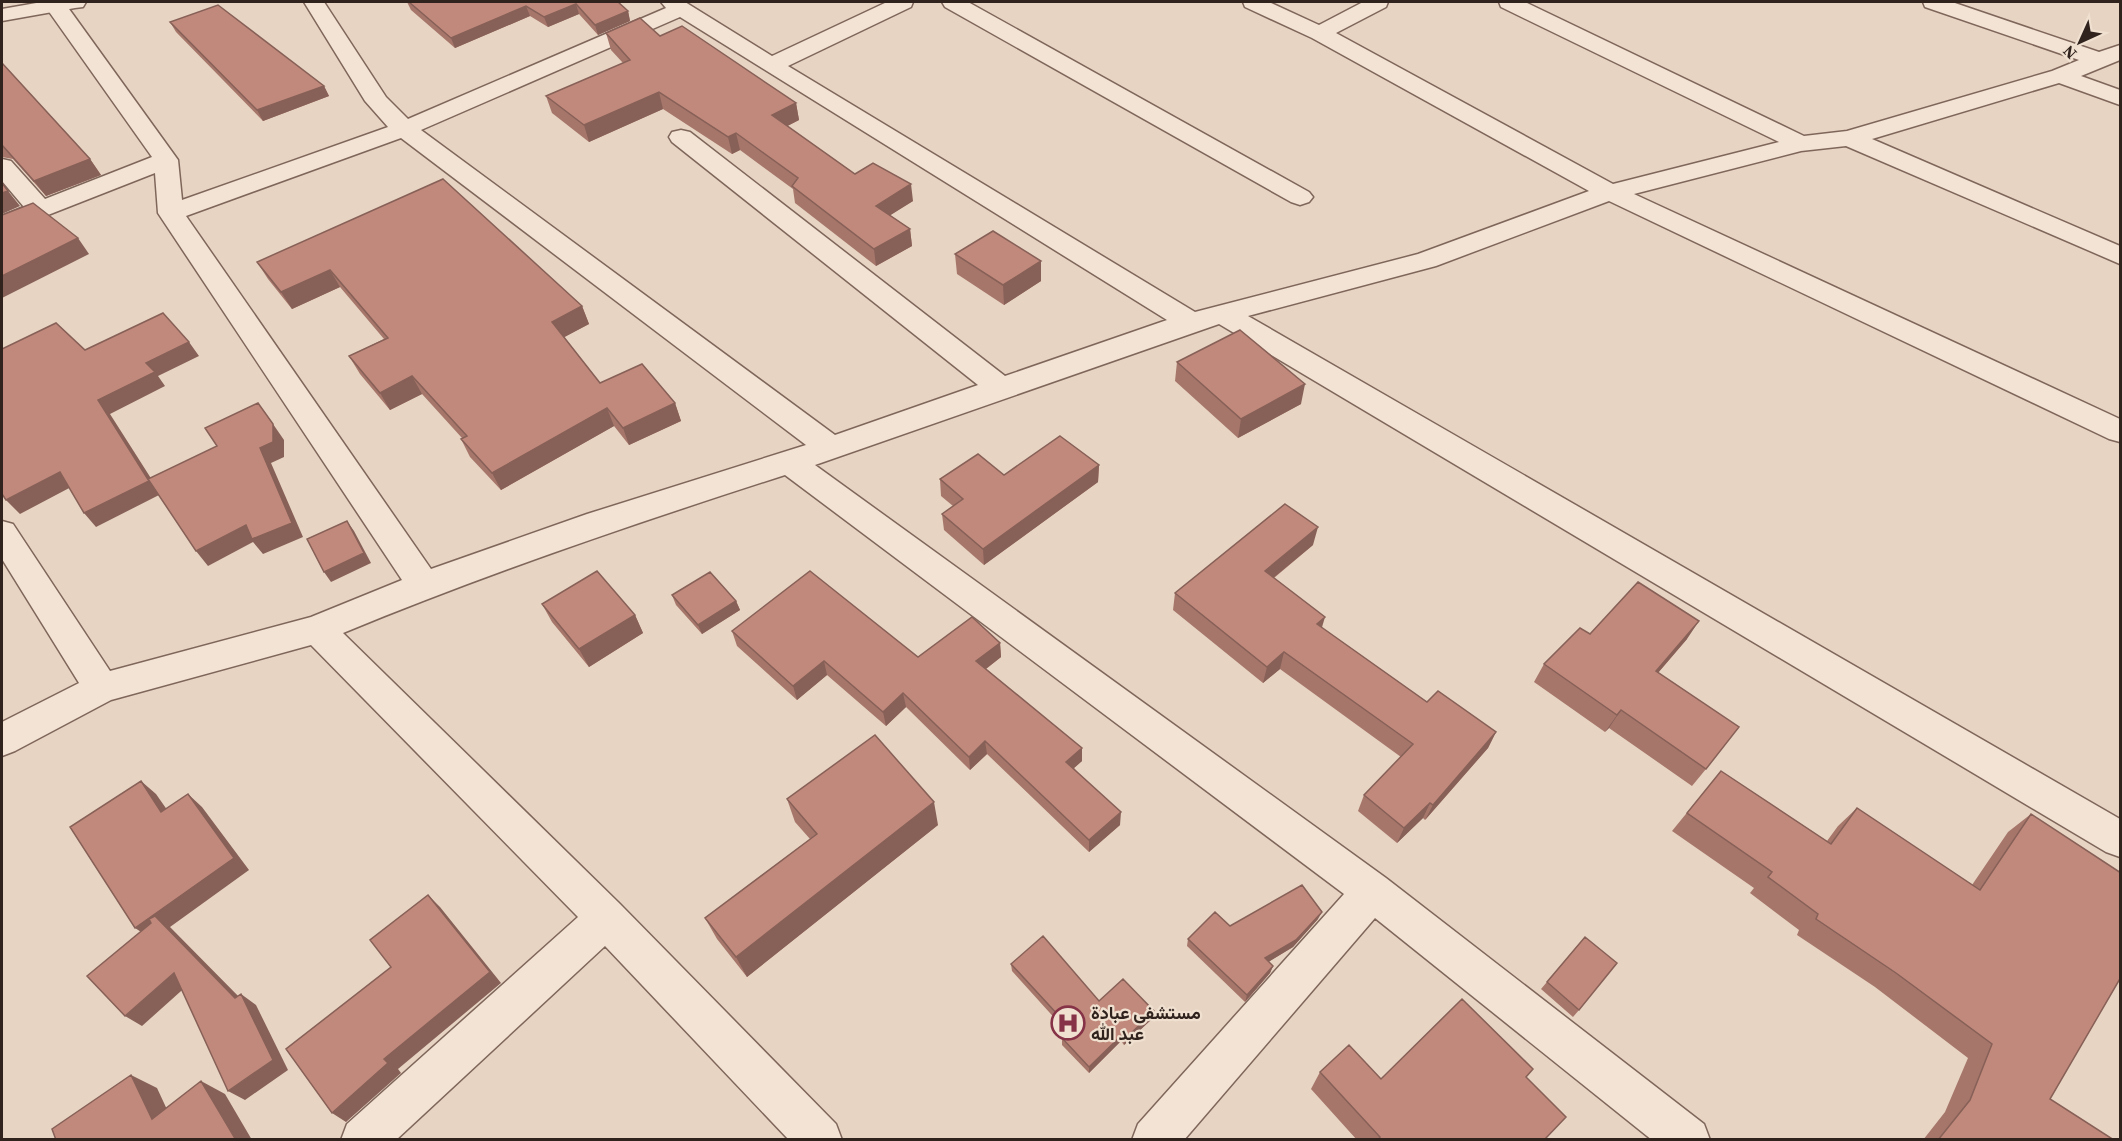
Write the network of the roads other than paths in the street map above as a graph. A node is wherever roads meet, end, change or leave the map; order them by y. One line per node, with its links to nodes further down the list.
1 (314, 2): 16 (street)
2 (903, 2): 13 (street)
3 (953, 2): 23 (street)
4 (1253, 2): 11 (street)
5 (1378, 2): 11 (street)
6 (1509, 2): 19 (street)
7 (1933, 2): 12 (street)
8 (65, 4): 10 (street); 20 (street)
9 (676, 5): 13 (street); 16 (street)
10 (2, 15)
11 (1320, 33): 22 (street)
12 (2110, 56): 14 (street)
13 (771, 65): 29 (street)
14 (2060, 76): 15 (street); 18 (street)
15 (2121, 98)
16 (404, 129): 25 (street); 32 (street)
17 (681, 137): 30 (street)
18 (1849, 138): 19 (street); 27 (street)
19 (1801, 144): 22 (street)
20 (166, 160): 24 (street); 25 (street)
21 (2, 166): 24 (street)
22 (1610, 192): 28 (street); 31 (street)
23 (1300, 197)
24 (40, 209): 26 (street)
25 (171, 213): 35 (street)
26 (2, 225)
27 (2121, 256)
28 (1224, 314): 29 (street); 39 (street)
29 (1191, 322): 30 (street)
30 (1001, 388): 32 (street)
31 (2121, 431)
32 (830, 447): 33 (street)
33 (789, 462): 35 (street); 40 (street)
34 (2, 533): 37 (street)
35 (424, 585): 36 (street)
36 (317, 629): 37 (street); 41 (street)
37 (102, 688): 38 (street)
38 (2, 740)
39 (2121, 839)
40 (1372, 891): 44 (street); 45 (street)
41 (606, 918): 42 (street); 43 (street)
42 (363, 1140)
43 (820, 1140)
44 (1154, 1140)
45 (1688, 1140)

